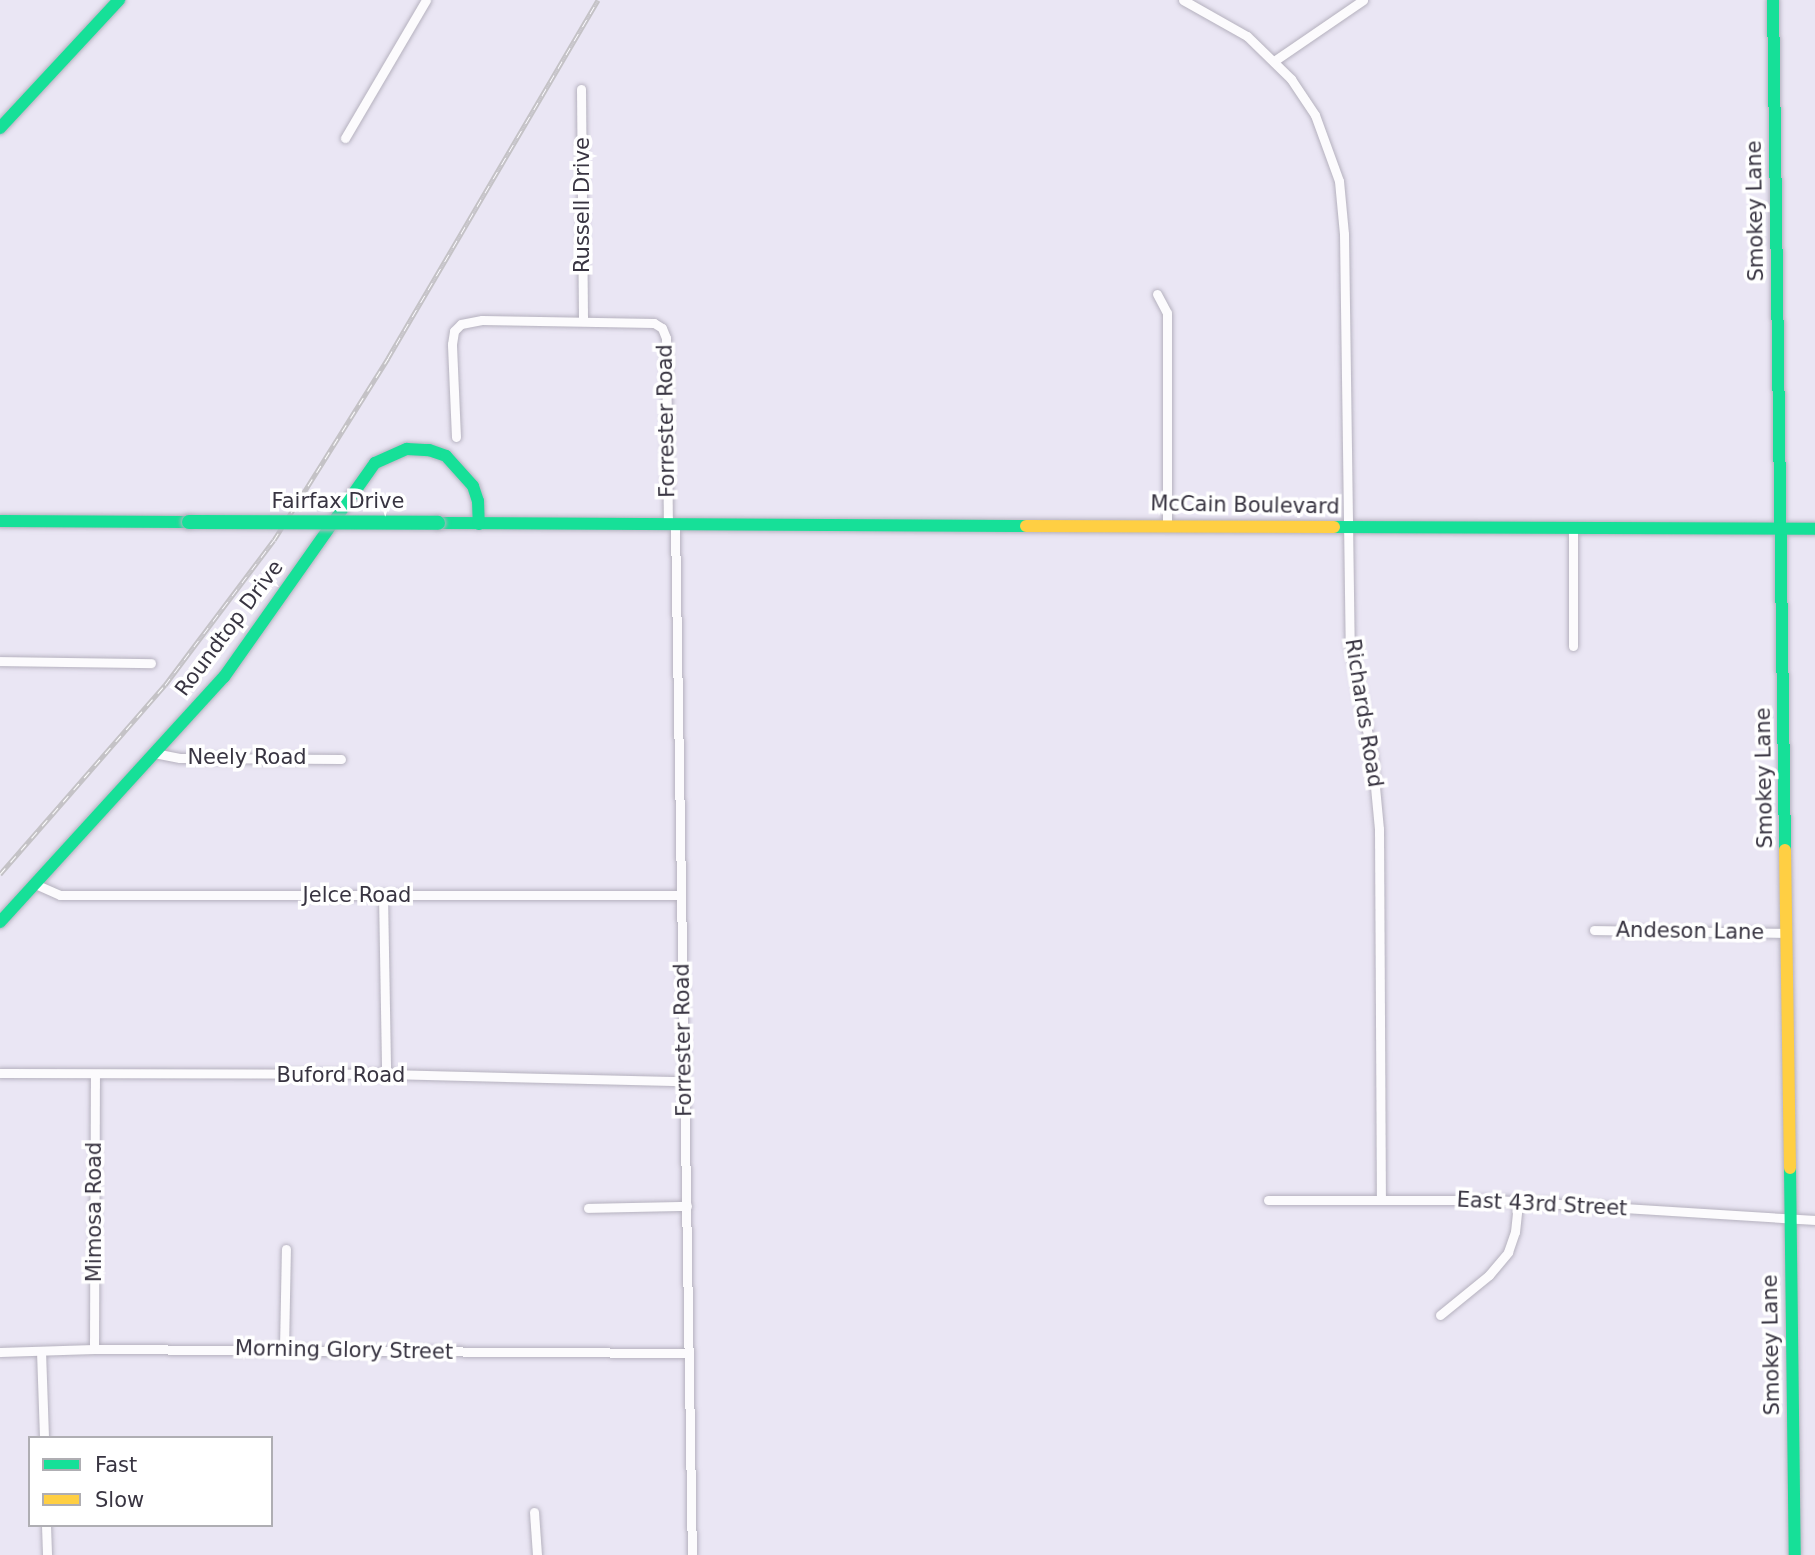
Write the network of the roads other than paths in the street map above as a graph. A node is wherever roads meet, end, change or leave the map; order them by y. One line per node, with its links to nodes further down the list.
1 (119, 0): 8 (street)
2 (426, 0): 9 (street)
3 (1184, 0): 6 (street, Richards Road)
4 (1363, 0): 6 (street)
5 (1773, 0): 19 (street, Smokey Lane)
6 (1275, 61): 17 (street, Richards Road)
7 (581, 89): 11 (street, Russell Drive)
8 (0, 128)
9 (345, 138)
10 (1157, 294): 16 (street)
11 (583, 320): 12 (street); 15 (street, Forrester Road)
12 (456, 437)
13 (0, 521): 14 (street, Fairfax Drive, bridge)
14 (478, 524): 15 (street, Fairfax Drive); 24 (street, Roundtop Drive)
15 (672, 524): 16 (street, McCain Boulevard); 28 (street, Forrester Road)
16 (1167, 525): 17 (street, McCain Boulevard)
17 (1348, 527): 18 (street, McCain Boulevard); 37 (street, Richards Road)
18 (1573, 528): 19 (street, McCain Boulevard); 21 (street)
19 (1780, 528): 20 (street, McCain Boulevard); 31 (street, Smokey Lane)
20 (1815, 528)
21 (1573, 646)
22 (0, 661): 23 (street)
23 (150, 663)
24 (154, 753): 25 (street, Neely Road); 26 (street, Roundtop Drive)
25 (341, 759)
26 (35, 884): 27 (street, Jelce Road); 29 (street, Roundtop Drive)
27 (383, 894): 28 (street, Jelce Road); 34 (street)
28 (681, 895): 35 (street, Forrester Road)
29 (0, 922)
30 (1594, 930): 31 (street, Andeson Lane)
31 (1786, 933): 41 (street, Smokey Lane)
32 (0, 1073): 33 (street, Buford Road)
33 (94, 1074): 34 (street, Buford Road); 45 (street, Mimosa Road)
34 (386, 1074): 35 (street, Buford Road)
35 (683, 1081): 39 (street, Forrester Road)
36 (1268, 1200): 37 (street, East 43rd Street)
37 (1381, 1200): 38 (street, East 43rd Street)
38 (1518, 1201): 41 (street, East 43rd Street); 44 (street)
39 (687, 1206): 40 (street); 49 (street, Forrester Road)
40 (588, 1208)
41 (1790, 1219): 42 (street, East 43rd Street); 56 (street, Smokey Lane)
42 (1815, 1220)
43 (286, 1249): 46 (street)
44 (1440, 1315)
45 (94, 1349): 46 (street, Morning Glory Street); 47 (street, Morning Glory Street)
46 (284, 1349): 49 (street, Morning Glory Street)
47 (41, 1351): 48 (street, Morning Glory Street); 50 (street)
48 (0, 1352)
49 (688, 1353): 55 (street, Forrester Road)
50 (44, 1436)
51 (534, 1512): 54 (street)
52 (46, 1527): 53 (street)
53 (47, 1555)
54 (537, 1555)
55 (692, 1555)
56 (1795, 1555)

